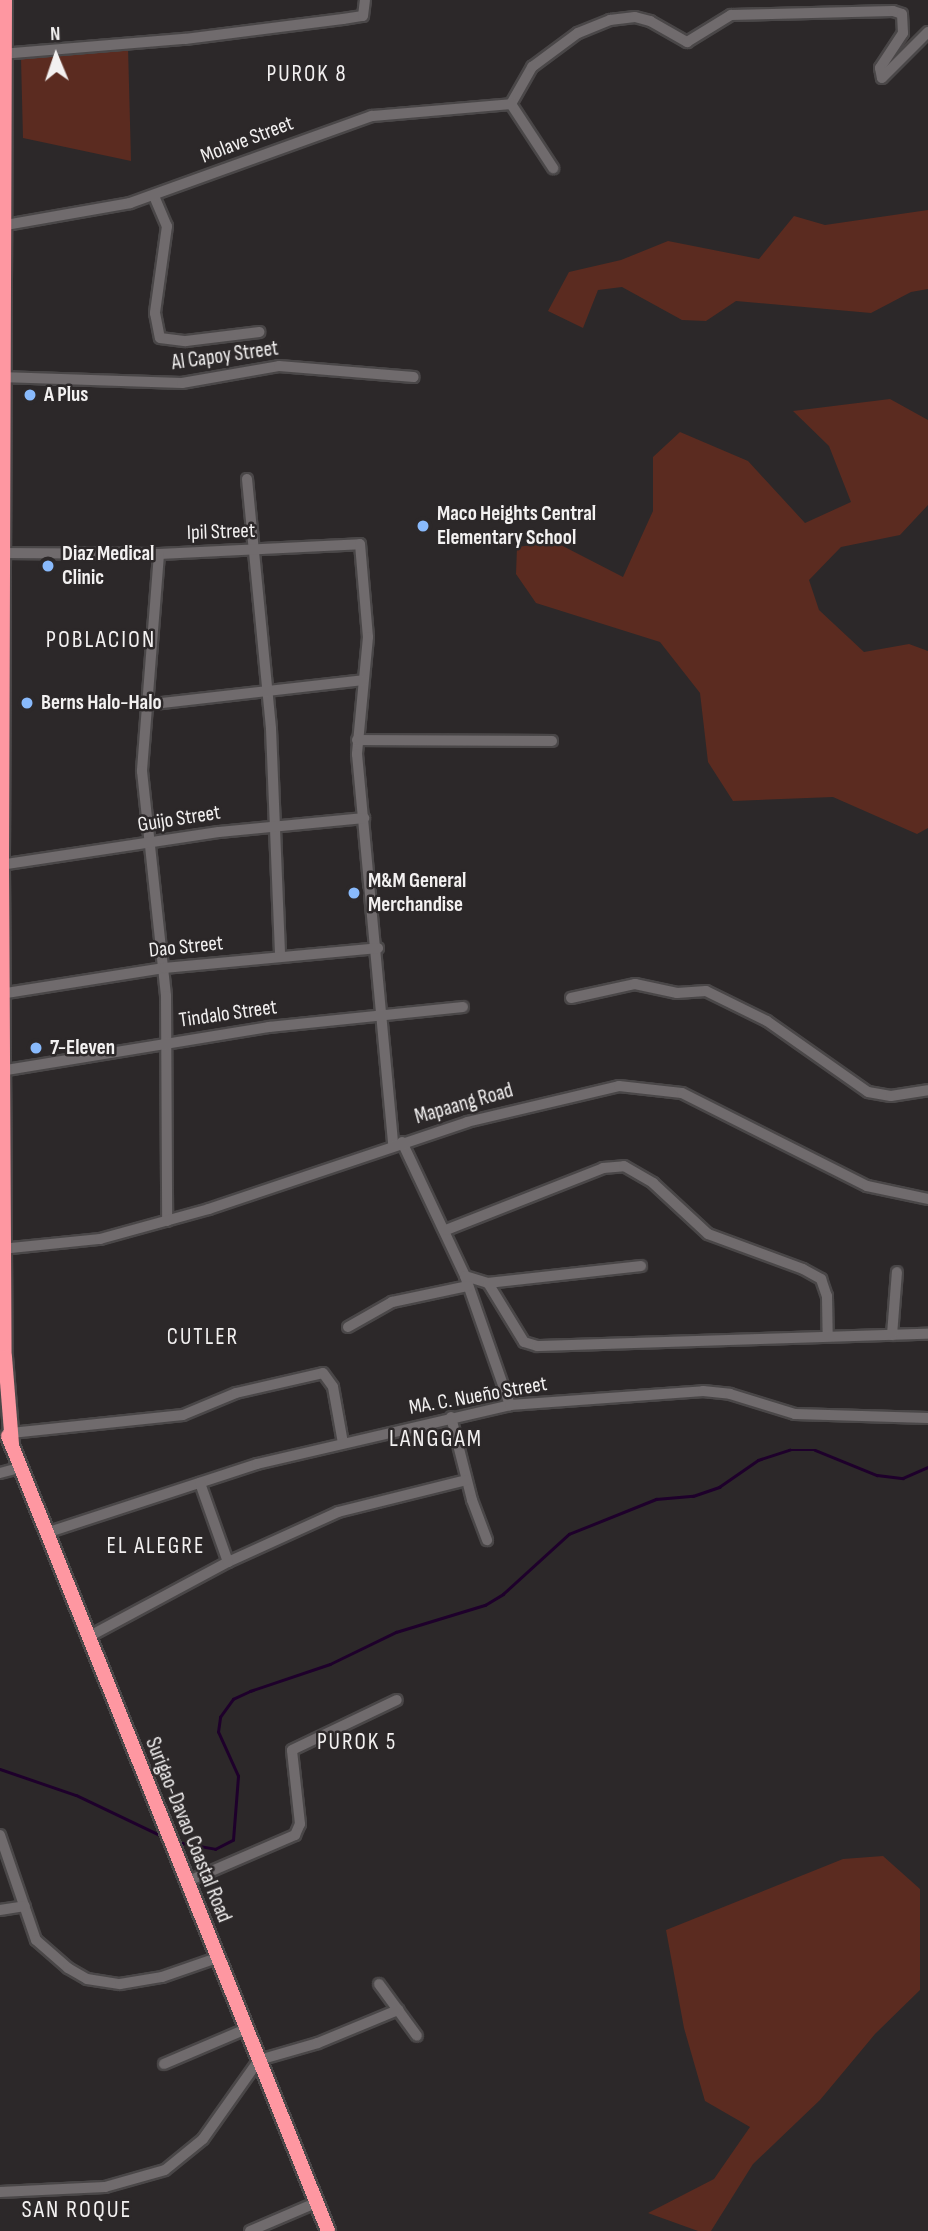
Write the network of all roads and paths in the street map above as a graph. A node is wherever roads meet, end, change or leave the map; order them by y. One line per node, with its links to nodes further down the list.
1 (5, 0): 4 (highway, Surigao-Davao Coastal Road)
2 (365, 0): 4 (street)
3 (928, 32): 5 (street)
4 (2, 53): 8 (highway, Surigao-Davao Coastal Road)
5 (511, 104): 6 (street); 7 (street, Molave Street)
6 (553, 168)
7 (154, 195): 8 (street, Molave Street); 9 (street)
8 (2, 225): 10 (highway, Surigao-Davao Coastal Road)
9 (259, 332)
10 (2, 377): 11 (street, Al Capoy Street); 14 (highway, Surigao-Davao Coastal Road)
11 (414, 377)
12 (247, 479): 13 (street)
13 (250, 551): 15 (street, Ipil Street); 16 (street, Ipil Street); 17 (street)
14 (3, 554): 15 (street, Ipil Street); 24 (highway, Surigao-Davao Coastal Road)
15 (159, 554): 18 (street)
16 (362, 680): 17 (street); 19 (street)
17 (266, 691): 18 (street); 22 (street)
18 (145, 705): 23 (street)
19 (357, 740): 20 (street); 21 (street)
20 (552, 741)
21 (364, 818): 22 (street, Guijo Street); 25 (street)
22 (272, 827): 23 (street, Guijo Street); 26 (street)
23 (151, 844): 24 (street, Guijo Street); 27 (street)
24 (1, 865): 28 (highway, Surigao-Davao Coastal Road)
25 (378, 948): 26 (street, Dao Street); 31 (street)
26 (279, 957): 27 (street, Dao Street)
27 (164, 968): 28 (street, Dao Street); 32 (street)
28 (1, 994): 33 (highway, Surigao-Davao Coastal Road)
29 (571, 998): 34 (street)
30 (463, 1007): 31 (street, Tindalo Street)
31 (384, 1018): 32 (street, Tindalo Street); 35 (street)
32 (168, 1041): 33 (street, Tindalo Street); 37 (street)
33 (2, 1071): 39 (highway, Surigao-Davao Coastal Road)
34 (928, 1090)
35 (398, 1143): 36 (street, Mapaang Road); 37 (street, Mapaang Road); 38 (street)
36 (928, 1199)
37 (167, 1221): 39 (street, Mapaang Road)
38 (446, 1230): 42 (street); 46 (street)
39 (3, 1245): 52 (highway, Surigao-Davao Coastal Road)
40 (640, 1266): 43 (street)
41 (897, 1272): 47 (street)
42 (466, 1281): 43 (street); 44 (street); 48 (street)
43 (488, 1283): 46 (street)
44 (348, 1327)
45 (928, 1334): 47 (street)
46 (828, 1335): 47 (street)
47 (892, 1335)
48 (510, 1405): 50 (street, MA. C. Nueño Street); 51 (street, MA. C. Nueño Street)
49 (0, 1415): 52 (highway, Surigao-Davao Coastal Road)
50 (452, 1417): 53 (street, MA. C. Nueño Street); 56 (street)
51 (928, 1418)
52 (11, 1439): 53 (street); 54 (highway, Surigao-Davao Coastal Road)
53 (343, 1443): 57 (street, MA. C. Nueño Street)
54 (19, 1468): 55 (street); 58 (highway, Surigao-Davao Coastal Road)
55 (0, 1473)
56 (466, 1480): 59 (street); 60 (street)
57 (200, 1483): 58 (street, MA. C. Nueño Street); 60 (street)
58 (46, 1533): 61 (highway, Surigao-Davao Coastal Road)
59 (487, 1540)
60 (228, 1562): 61 (street)
61 (88, 1637): 64 (highway, Surigao-Davao Coastal Road)
62 (397, 1700): 64 (street)
63 (0, 1835): 65 (street)
64 (186, 1882): 67 (highway, Surigao-Davao Coastal Road)
65 (25, 1906): 66 (street); 67 (street)
66 (0, 1910)
67 (218, 1958): 70 (highway, Surigao-Davao Coastal Road)
68 (379, 1984): 69 (street)
69 (398, 2010): 71 (street); 72 (street)
70 (246, 2029): 72 (highway, Surigao-Davao Coastal Road); 73 (street)
71 (417, 2036)
72 (259, 2060): 74 (street); 75 (highway, Surigao-Davao Coastal Road)
73 (164, 2064)
74 (0, 2192)
75 (318, 2202): 76 (street); 77 (highway, Surigao-Davao Coastal Road)
76 (250, 2231)
77 (328, 2231)

